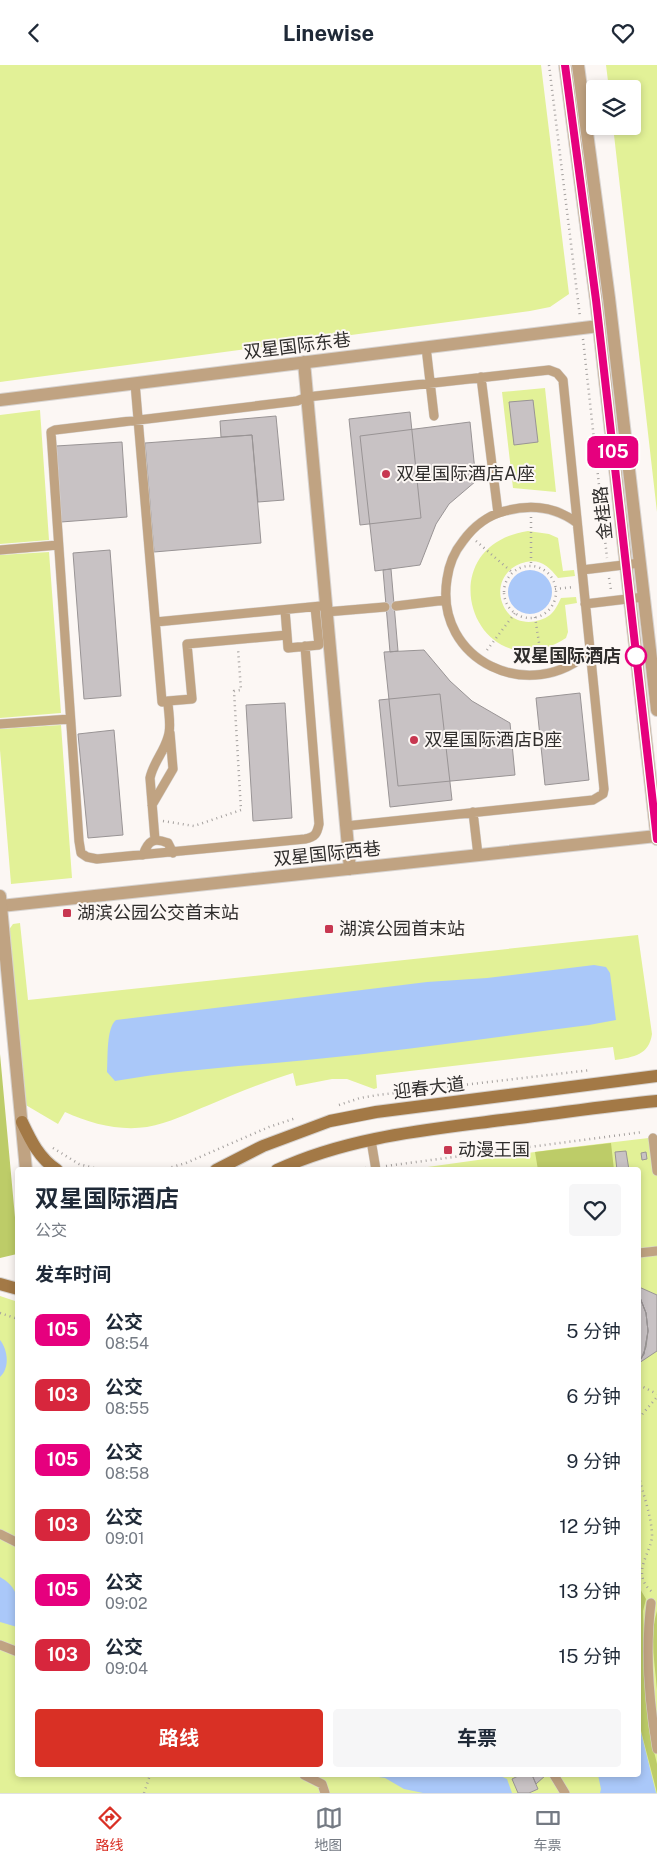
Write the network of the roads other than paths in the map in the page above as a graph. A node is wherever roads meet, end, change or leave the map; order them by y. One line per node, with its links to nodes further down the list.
1 (565, 65): 3 (street, 金桂路)
2 (578, 65): 17 (street, 金桂路)
3 (599, 326): 4 (street, 双星国际东巷); 18 (street, 金桂路)
4 (426, 347): 5 (street, 双星国际东巷); 8 (lane)
5 (304, 363): 7 (street, 双星国际东巷); 9 (street)
6 (481, 377): 8 (lane); 13 (lane); 14 (lane)
7 (135, 383): 10 (street, 双星国际东巷); 12 (lane)
8 (430, 383): 9 (lane); 11 (lane)
9 (307, 397): 12 (lane); 26 (street)
10 (0, 400)
11 (434, 416)
12 (138, 420): 15 (lane); 28 (lane)
13 (498, 513): 14 (lane); 22 (lane)
14 (577, 523): 19 (lane)
15 (58, 545): 16 (lane); 34 (lane)
16 (0, 550)
17 (640, 563): 18 (lane); 20 (street, 金桂路)
18 (626, 565): 19 (lane); 21 (street, 金桂路)
19 (582, 570): 23 (lane)
20 (644, 597): 21 (lane); 33 (street, 金桂路)
21 (630, 599): 23 (lane); 40 (street, 金桂路)
22 (446, 601): 24 (lane); 31 (lane)
23 (586, 604): 31 (lane)
24 (396, 605)
25 (385, 607): 26 (lane)
26 (323, 608): 27 (lane); 30 (lane); 39 (street)
27 (285, 610): 28 (lane); 29 (lane)
28 (156, 623): 32 (lane)
29 (287, 635): 30 (lane); 32 (lane)
30 (305, 646): 42 (lane)
31 (590, 651): 38 (lane)
32 (168, 701): 36 (lane)
33 (657, 710)
34 (70, 719): 35 (lane); 43 (lane)
35 (0, 724)
36 (170, 729): 37 (lane); 37 (lane)
37 (152, 805): 41 (lane)
38 (473, 813): 39 (lane); 44 (lane)
39 (346, 826): 45 (street)
40 (657, 838): 44 (street, 双星国际西巷)
41 (155, 840): 42 (lane); 43 (lane)
42 (173, 853): 43 (lane)
43 (143, 855)
44 (478, 855): 45 (street, 双星国际西巷)
45 (350, 869): 46 (street, 双星国际西巷)
46 (0, 901): 49 (street)
47 (657, 1077): 54 (main road, 迎春大道)
48 (657, 1101): 51 (main road)
49 (22, 1122): 52 (street); 53 (main road)
50 (653, 1138): 57 (lane)
51 (371, 1140): 55 (main road); 56 (lane)
52 (26, 1167)
53 (53, 1167)
54 (222, 1167)
55 (283, 1167)
56 (375, 1167)
57 (657, 1171)
58 (657, 1251): 59 (lane)
59 (641, 1253)
60 (0, 1284): 61 (main road)
61 (15, 1288)
62 (0, 1534): 63 (lane)
63 (15, 1542)
64 (653, 1599): 67 (lane)
65 (0, 1645): 66 (lane)
66 (15, 1651)
67 (657, 1749)
68 (308, 1777): 70 (lane)
69 (555, 1777): 71 (lane)
70 (325, 1793)
71 (565, 1793)

